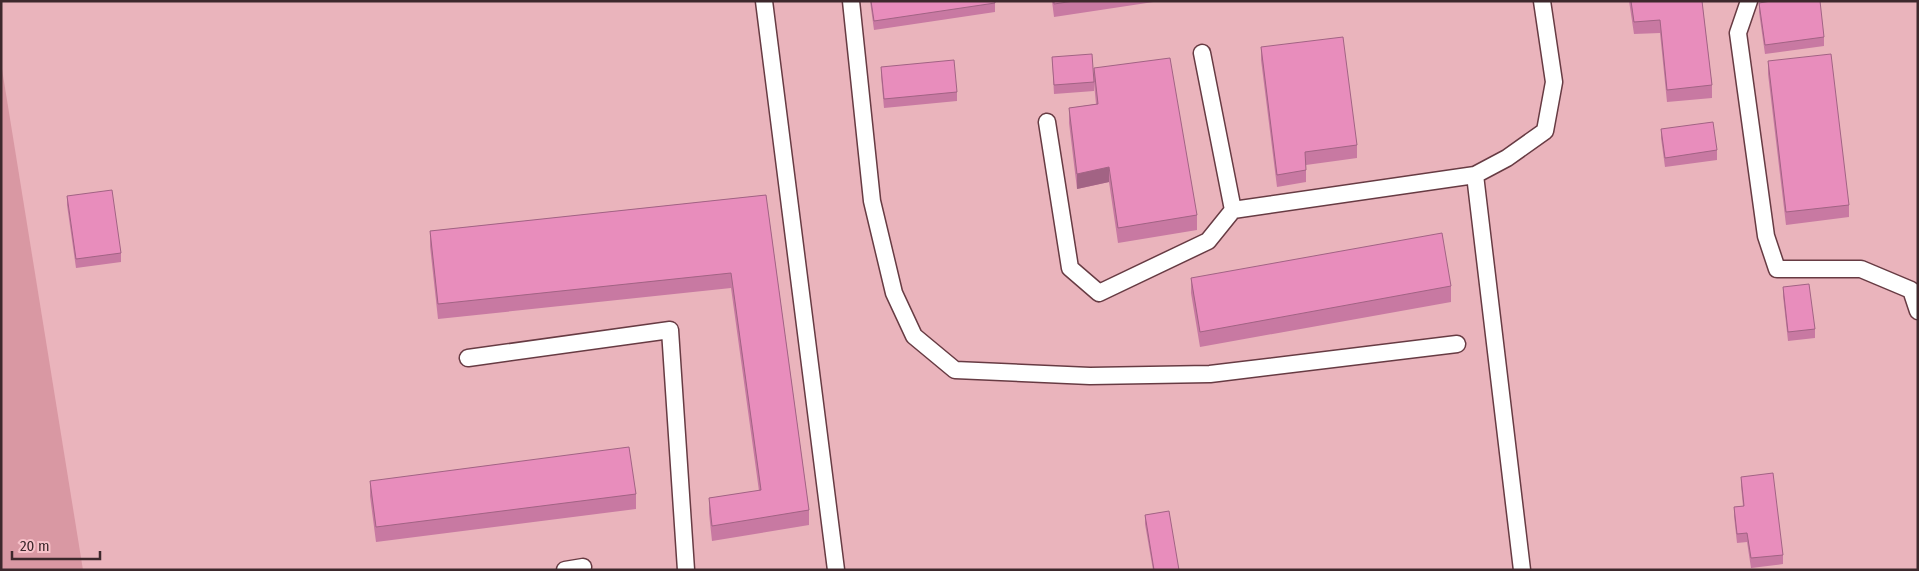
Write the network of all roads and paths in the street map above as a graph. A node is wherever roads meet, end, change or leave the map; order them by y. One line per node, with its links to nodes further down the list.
1 (764, 1): 15 (lane)
2 (851, 1): 10 (lane)
3 (1542, 1): 7 (lane)
4 (1749, 1): 9 (lane)
5 (1202, 53): 8 (lane)
6 (1047, 122): 8 (lane)
7 (1475, 175): 8 (lane); 16 (lane)
8 (1233, 210)
9 (1918, 312)
10 (1457, 344)
11 (468, 358): 14 (lane)
12 (583, 567): 13 (lane)
13 (565, 570)
14 (686, 570)
15 (836, 570)
16 (1522, 570)

